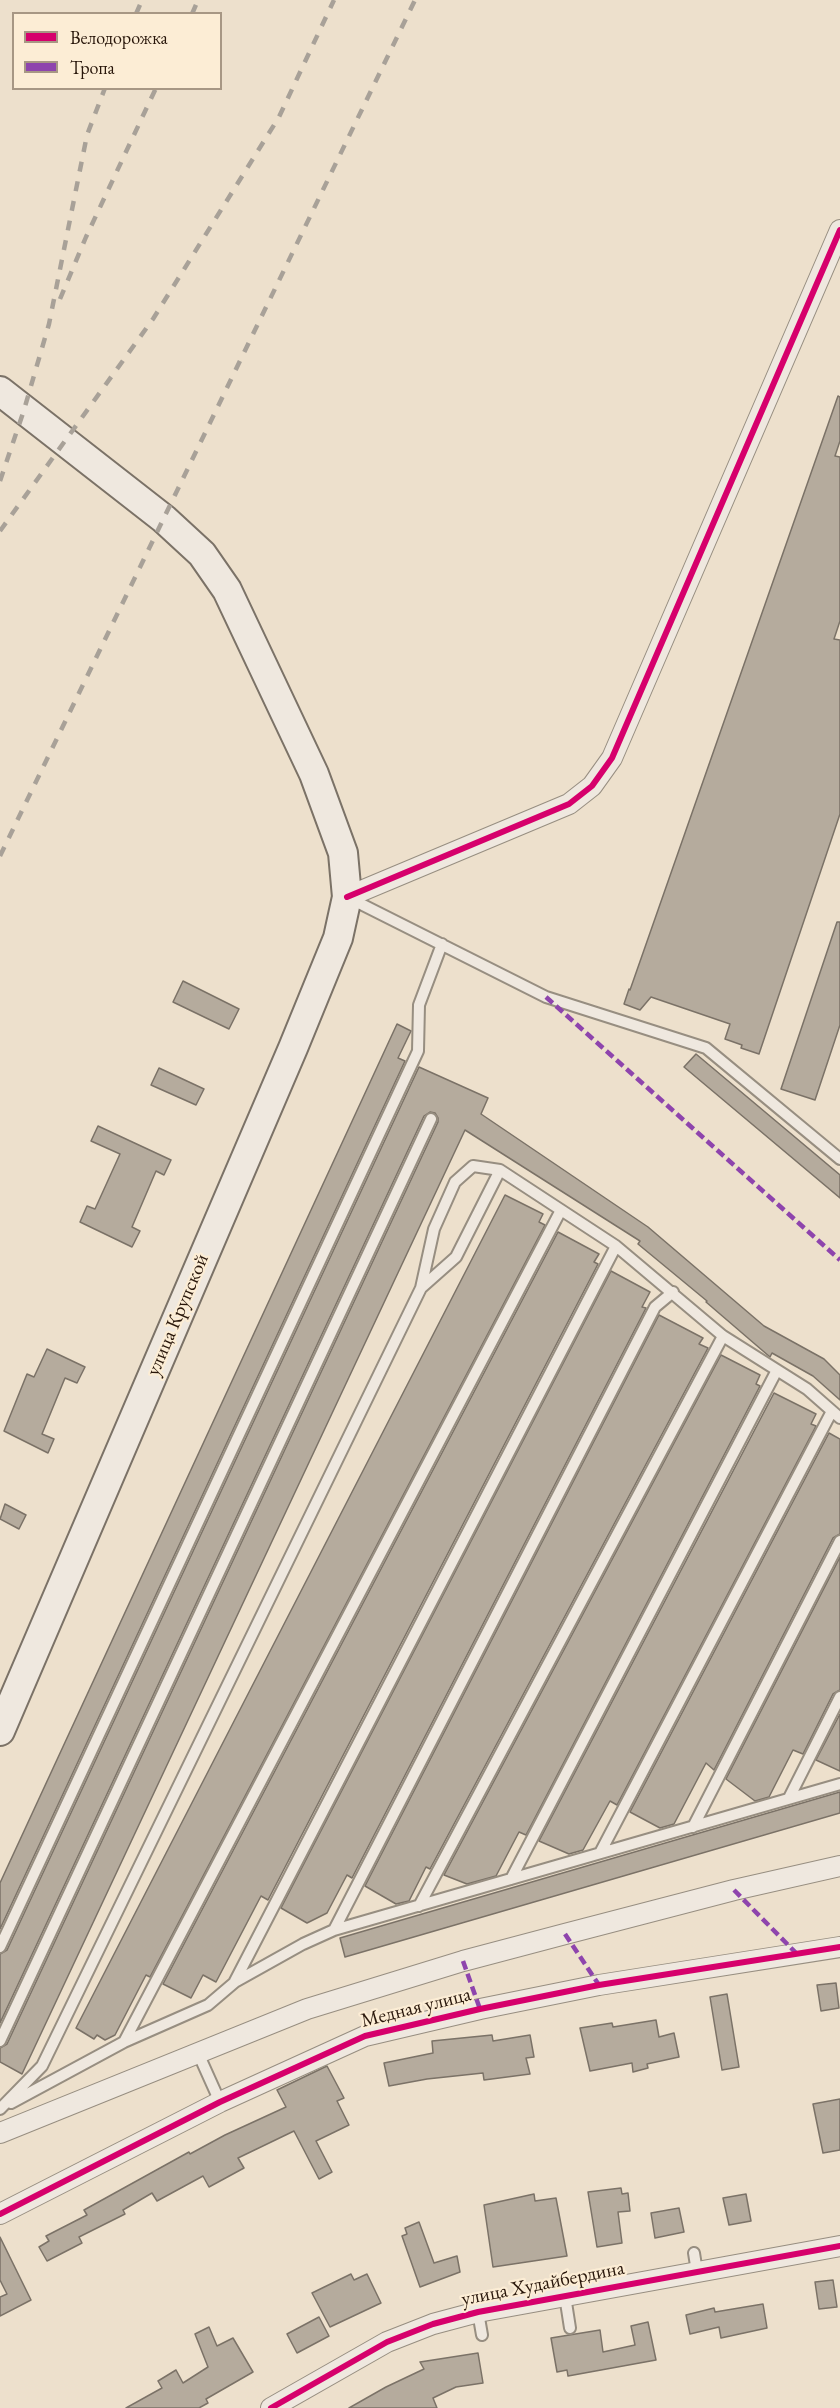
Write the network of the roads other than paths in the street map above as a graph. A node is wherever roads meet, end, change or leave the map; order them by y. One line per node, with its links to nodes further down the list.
1 (840, 230): 3 (street)
2 (0, 391): 3 (main road, улица Крупской)
3 (347, 897): 4 (lane); 17 (main road, улица Крупской)
4 (442, 944): 6 (lane); 26 (lane)
5 (431, 1119): 29 (lane)
6 (840, 1159)
7 (500, 1170): 8 (lane); 10 (lane); 10 (lane)
8 (561, 1210): 9 (lane); 30 (lane)
9 (616, 1246): 11 (lane); 28 (lane)
10 (421, 1288): 33 (lane)
11 (673, 1292): 12 (lane); 25 (lane)
12 (723, 1336): 13 (lane); 24 (lane)
13 (777, 1370): 14 (lane); 23 (lane)
14 (836, 1414): 21 (lane)
15 (840, 1541): 20 (lane)
16 (840, 1697): 19 (lane)
17 (0, 1731)
18 (840, 1784): 19 (lane)
19 (789, 1798): 20 (lane)
20 (693, 1827): 21 (lane)
21 (600, 1854): 23 (lane)
22 (840, 1866): 31 (street)
23 (511, 1879): 24 (lane)
24 (419, 1906): 25 (lane)
25 (334, 1930): 28 (lane)
26 (0, 1947)
27 (840, 1947): 32 (street, Медная улица)
28 (235, 1982): 30 (lane)
29 (0, 2041)
30 (124, 2042): 33 (lane)
31 (198, 2053): 32 (lane); 34 (street)
32 (220, 2102): 35 (street, Медная улица)
33 (0, 2109)
34 (0, 2133)
35 (0, 2214)
36 (840, 2246): 37 (street, улица Худайбердина)
37 (564, 2296): 38 (street, улица Худайбердина); 39 (lane)
38 (478, 2312): 40 (lane); 41 (street, улица Худайбердина)
39 (570, 2328)
40 (482, 2335)
41 (271, 2408)

